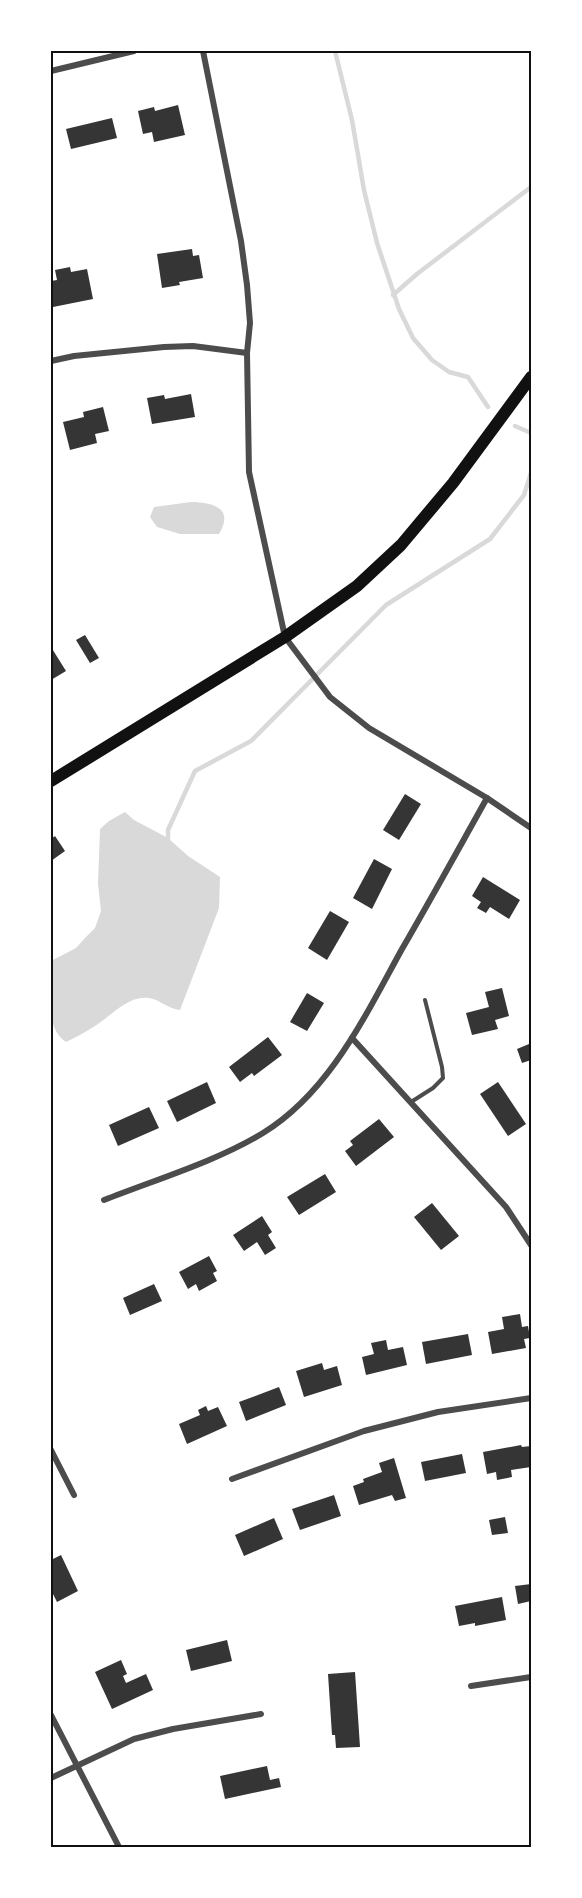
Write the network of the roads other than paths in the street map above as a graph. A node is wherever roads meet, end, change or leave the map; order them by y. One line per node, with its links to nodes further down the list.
1 (134, 51): 3 (street)
2 (203, 51): 4 (street)
3 (51, 71)
4 (247, 353): 5 (street); 7 (street)
5 (51, 361)
6 (531, 377): 7 (main road)
7 (285, 637): 8 (main road); 9 (street)
8 (51, 781)
9 (487, 798): 10 (street); 12 (street)
10 (531, 828)
11 (425, 1000): 13 (lane)
12 (352, 1038): 13 (street); 14 (street)
13 (411, 1102): 15 (street)
14 (104, 1200)
15 (531, 1245)
16 (531, 1398): 18 (street)
17 (51, 1450): 19 (street)
18 (232, 1479)
19 (74, 1495)
20 (531, 1677): 21 (street)
21 (471, 1686)
22 (261, 1714): 24 (street)
23 (51, 1715): 24 (street)
24 (77, 1767): 25 (street); 26 (street)
25 (51, 1778)
26 (119, 1847)

